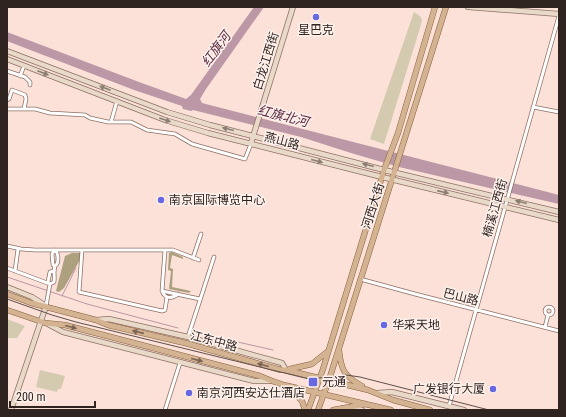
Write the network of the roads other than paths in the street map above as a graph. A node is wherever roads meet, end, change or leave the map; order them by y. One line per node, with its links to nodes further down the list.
1 (293, 7): 19 (main road, 白龙江西街)
2 (435, 7): 21 (main road, 河西大街)
3 (446, 7): 22 (main road, 河西大街)
4 (468, 7): 5 (main road)
5 (559, 15): 14 (street, 楠溪江西街)
6 (7, 51): 19 (main road, 燕山路, one-way to 6)
7 (7, 59): 8 (main road, 燕山路)
8 (24, 66): 10 (street); 13 (main road, 燕山路, one-way to 13)
9 (7, 71): 10 (street)
10 (20, 76): 11 (street)
11 (30, 85)
12 (7, 100): 16 (street)
13 (117, 102): 18 (street); 20 (main road, 燕山路, one-way to 20)
14 (533, 107): 17 (street); 25 (street, 楠溪江西街)
15 (7, 109): 16 (street)
16 (24, 109): 18 (street)
17 (559, 112)
18 (111, 122): 20 (street)
19 (253, 136): 20 (main road, 白龙江西街); 21 (main road, 燕山路, one-way to 19)
20 (251, 143): 23 (main road, 燕山路, one-way to 23)
21 (384, 170): 22 (main road, 燕山路); 23 (main road, 河西大街)
22 (394, 172): 24 (main road, 河西大街); 25 (main road, 燕山路)
23 (382, 177): 24 (main road, 燕山路); 58 (main road, 河西大街)
24 (392, 180): 26 (main road, 燕山路, one-way to 26); 40 (main road, 河西大街)
25 (507, 199): 26 (street, 楠溪江西街); 27 (main road, 燕山路, one-way to 25)
26 (505, 206): 28 (main road, 燕山路); 50 (street, 楠溪江西街)
27 (559, 212)
28 (559, 220)
29 (201, 234): 36 (street)
30 (7, 246): 31 (street)
31 (18, 248): 32 (street); 39 (street)
32 (55, 250): 33 (street); 41 (street)
33 (82, 250): 34 (street); 46 (street)
34 (165, 250): 36 (street); 43 (street)
35 (214, 257): 47 (street)
36 (193, 258): 37 (street)
37 (199, 260)
38 (7, 268): 39 (street)
39 (15, 271): 41 (street)
40 (360, 279): 50 (street, 巴山路); 57 (main road, 河西大街)
41 (50, 284): 48 (street)
42 (7, 287): 48 (main road, 江东中路)
43 (162, 291): 45 (street); 46 (street)
44 (7, 294): 48 (main road, 江东中路)
45 (178, 294): 46 (street); 47 (street)
46 (167, 297)
47 (200, 299): 56 (street)
48 (46, 306): 52 (main road, 江东中路); 53 (main road)
49 (7, 310): 53 (main road, 江东中路)
50 (475, 310): 54 (street, 巴山路); 70 (street, 楠溪江西街)
51 (548, 315): 54 (street)
52 (96, 320): 56 (main road); 60 (main road, 江东中路, one-way to 52)
53 (43, 322): 59 (main road, 江东中路); 63 (main road, 江东中路, one-way to 63); 72 (main road)
54 (545, 327): 55 (street, 巴山路)
55 (559, 331)
56 (188, 337): 60 (main road)
57 (339, 347): 62 (main road, 河西大街); 65 (main road)
58 (328, 351): 60 (main road); 61 (main road, 河西大街)
59 (180, 362): 63 (main road, 江东中路); 73 (street)
60 (287, 370): 61 (main road, 江东中路)
61 (320, 378): 62 (main road, 江东中路); 66 (main road, 河西大街)
62 (329, 380): 65 (main road, 江东中路); 67 (main road, 河西大街)
63 (272, 381): 64 (main road, 江东中路)
64 (284, 384): 66 (main road, 江东中路); 74 (main road)
65 (368, 390): 68 (main road, 江东中路)
66 (315, 392): 67 (main road, 江东中路); 74 (main road, 河西大街)
67 (324, 393): 69 (main road, 江东中路); 75 (main road, 河西大街)
68 (377, 393): 70 (main road, 江东中路); 79 (main road, 江东中路)
69 (367, 404): 71 (main road); 78 (main road, 江东中路)
70 (449, 406): 80 (main road, 江东中路)
71 (351, 407): 76 (main road); 77 (main road)
72 (11, 410)
73 (165, 410)
74 (307, 410)
75 (318, 410)
76 (334, 410)
77 (362, 410)
78 (392, 410)
79 (430, 410)
80 (464, 410)

